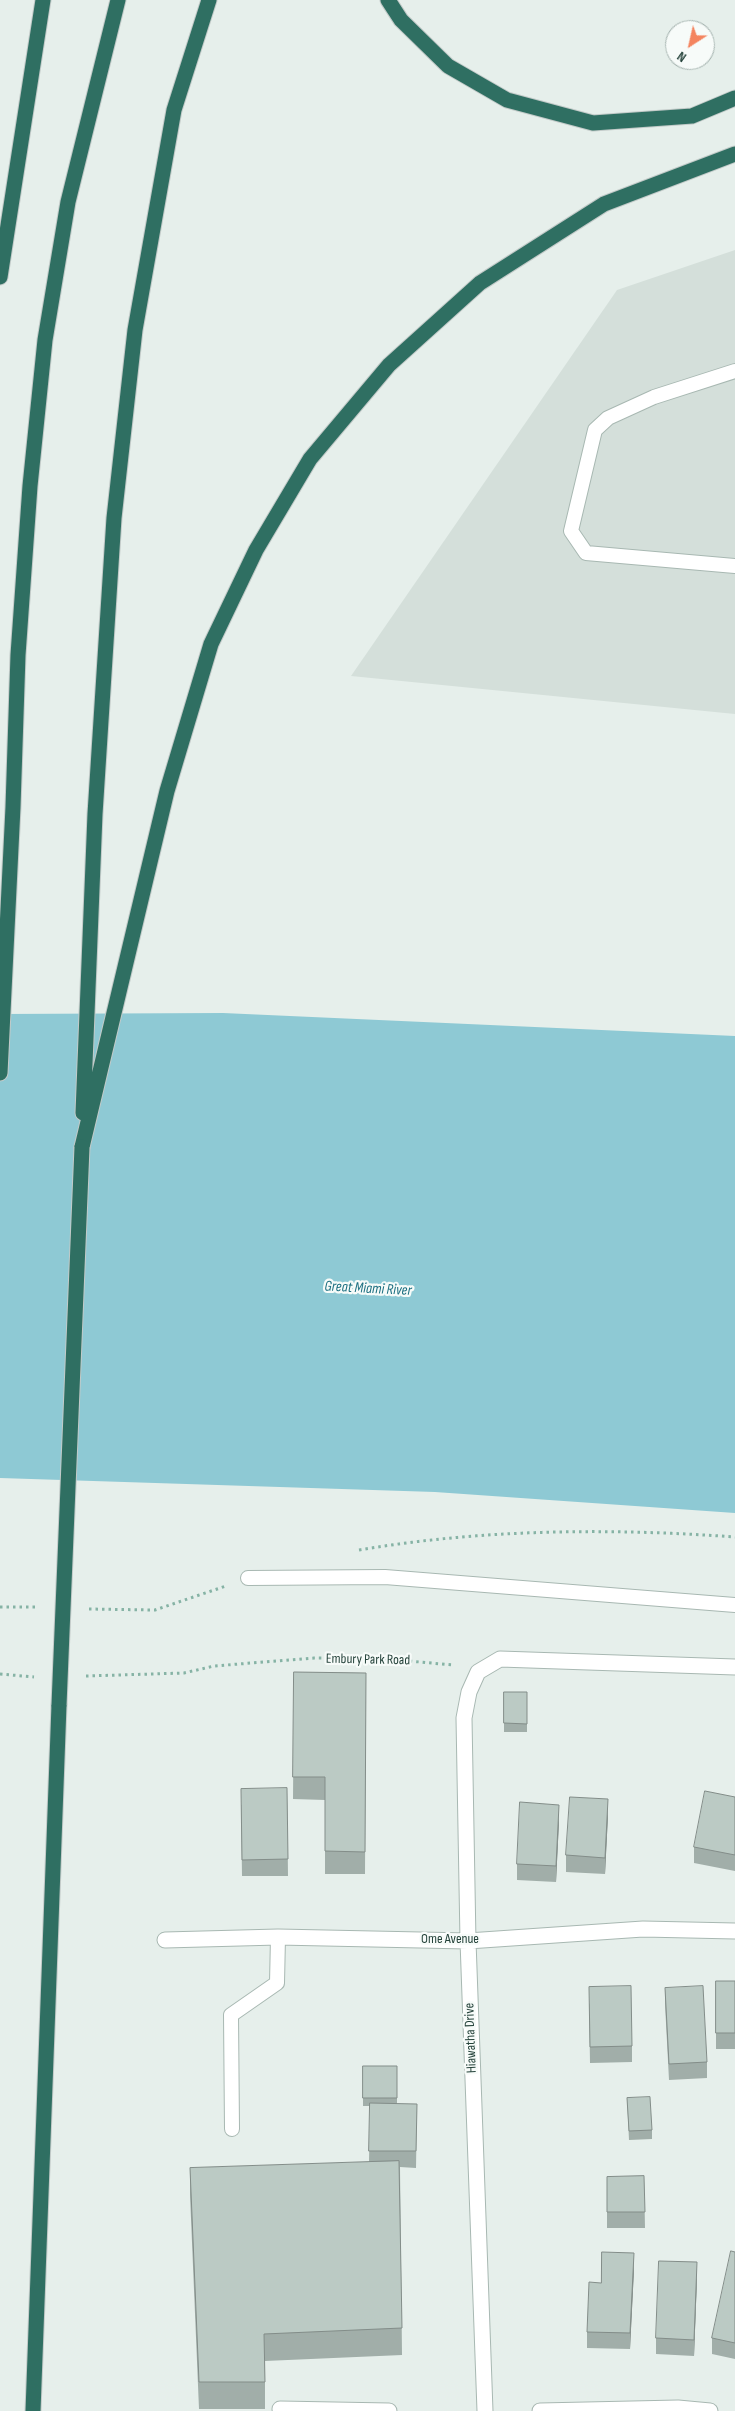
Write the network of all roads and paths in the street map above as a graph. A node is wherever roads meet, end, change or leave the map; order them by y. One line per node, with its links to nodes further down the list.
1 (43, 0): 7 (highway)
2 (118, 0): 10 (highway)
3 (208, 0): 12 (highway)
4 (388, 0): 5 (highway)
5 (735, 98)
6 (735, 154): 12 (highway)
7 (0, 277)
8 (735, 371): 9 (lane)
9 (735, 566)
10 (0, 1060): 11 (highway)
11 (0, 1073)
12 (82, 1146): 26 (highway, bridge)
13 (248, 1578): 14 (lane)
14 (735, 1605)
15 (735, 1667): 16 (street)
16 (482, 1668): 18 (path, Embury Park Road); 23 (street, Hiawatha Drive)
17 (0, 1674): 19 (path)
18 (76, 1676)
19 (40, 1677)
20 (735, 1930): 23 (street, Ome Avenue)
21 (278, 1937): 22 (street, Ome Avenue); 23 (street, Ome Avenue); 24 (lane)
22 (165, 1940)
23 (468, 1941): 28 (street, Hiawatha Drive)
24 (232, 2129)
25 (280, 2409): 27 (street)
26 (34, 2411)
27 (389, 2411)
28 (485, 2411)
29 (540, 2411): 30 (street)
30 (710, 2411)

